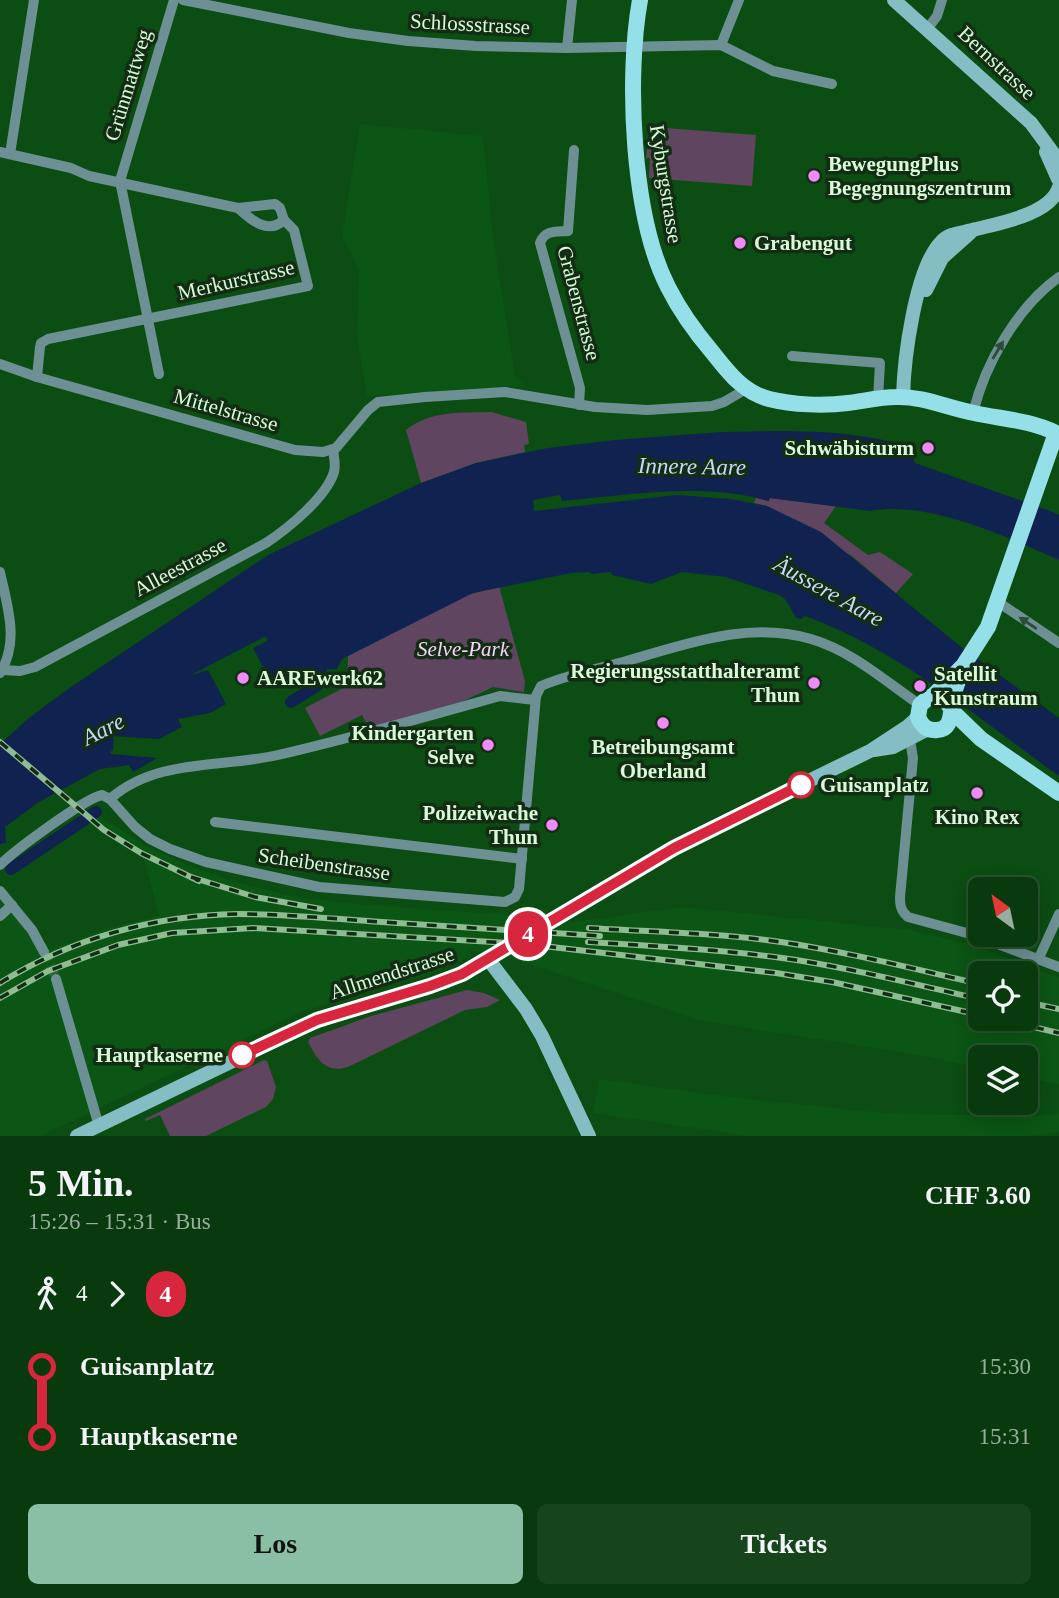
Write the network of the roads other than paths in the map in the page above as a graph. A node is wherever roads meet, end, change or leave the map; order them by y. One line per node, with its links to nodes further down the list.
1 (34, 0): 17 (street)
2 (174, 0): 20 (street, Grünmattweg)
3 (183, 0): 12 (street, Schlossstrasse)
4 (572, 0): 12 (street)
5 (640, 0): 10 (main road, Kyburgstrasse)
6 (739, 0): 11 (street)
7 (894, 0): 9 (main road, Bernstrasse)
8 (942, 0): 9 (street)
9 (928, 28): 14 (main road, Bernstrasse)
10 (633, 45): 11 (street, Schlossstrasse); 12 (street, Schlossstrasse); 30 (main road, Kyburgstrasse)
11 (721, 45): 13 (street)
12 (567, 48)
13 (832, 84)
14 (1039, 131): 15 (main road, Bernstrasse); 18 (main road, Bernstrasse); 19 (main road, Bernstrasse)
15 (1059, 145)
16 (574, 150): 33 (street, Grabenstrasse)
17 (5, 153): 20 (street, Merkurstrasse)
18 (1059, 160)
19 (1059, 177): 21 (main road, Bernstrasse)
20 (120, 181): 22 (street, Merkurstrasse); 25 (street)
21 (1059, 187): 31 (main road)
22 (238, 208): 23 (street, Merkurstrasse); 23 (street, Merkurstrasse)
23 (284, 220): 25 (street, Merkurstrasse)
24 (1059, 277): 34 (street, one-way to 24)
25 (146, 319): 28 (street); 29 (street, Merkurstrasse)
26 (792, 356): 32 (street)
27 (0, 364): 29 (street, Mittelstrasse)
28 (159, 374)
29 (37, 377): 36 (street, Mittelstrasse)
30 (746, 389): 32 (main road); 33 (street)
31 (908, 398): 32 (main road); 34 (main road)
32 (878, 399)
33 (579, 405): 36 (street)
34 (973, 413): 35 (main road)
35 (1058, 432): 38 (main road)
36 (333, 450): 41 (street, Alleestrasse)
37 (0, 572): 41 (street)
38 (998, 602): 39 (street, one-way to 38); 40 (main road)
39 (1059, 643)
40 (963, 666): 43 (main road); 44 (main road)
41 (1, 672)
42 (535, 700): 44 (street); 47 (street); 49 (street, Scheibenstrasse)
43 (952, 707): 44 (main road); 44 (main road); 45 (main road)
44 (925, 716): 45 (main road); 55 (main road); 57 (street)
45 (981, 739): 46 (main road)
46 (1059, 793)
47 (110, 799): 49 (street, Scheibenstrasse); 50 (street)
48 (215, 822): 49 (street, Scheibenstrasse)
49 (522, 859)
50 (0, 865)
51 (0, 891): 52 (street)
52 (12, 905): 54 (street); 56 (street)
53 (1059, 915): 57 (street)
54 (0, 916)
55 (558, 916)
56 (44, 952)
57 (1038, 960): 58 (street)
58 (1059, 968)
59 (56, 979): 60 (street)
60 (99, 1126): 61 (main road, Allmendstrasse); 62 (main road, Allmendstrasse)
61 (77, 1136)
62 (589, 1136)

